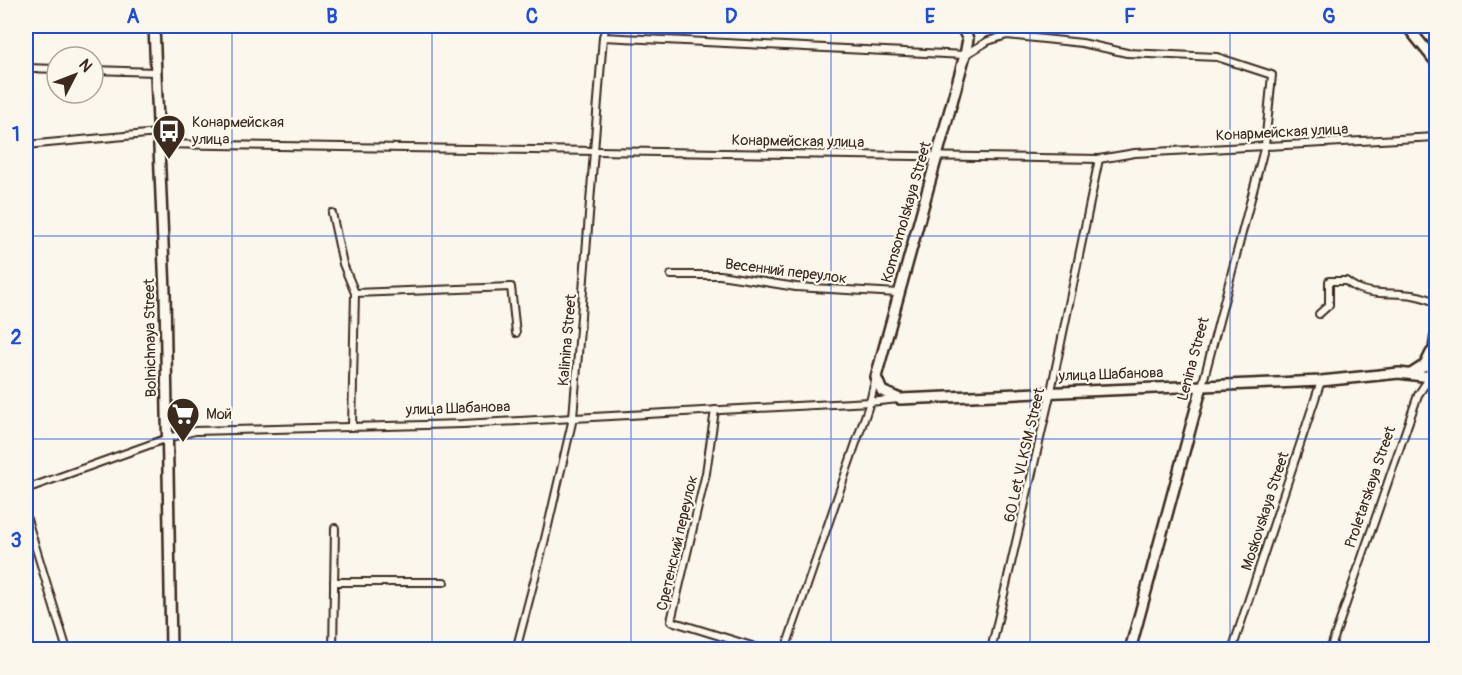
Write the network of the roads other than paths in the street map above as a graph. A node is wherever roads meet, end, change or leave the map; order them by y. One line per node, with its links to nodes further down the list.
1 (154, 26): 11 (street, Bolnichnaya Street)
2 (606, 26): 5 (street, Kalinina Street)
3 (961, 26): 6 (street)
4 (1407, 26): 7 (street)
5 (603, 37): 6 (street); 17 (street, Kalinina Street)
6 (965, 55): 16 (street, Lenina Street); 18 (street, Komsomolskaya Street)
7 (1437, 62)
8 (26, 68): 9 (street)
9 (45, 69)
10 (105, 70): 11 (street)
11 (156, 72): 12 (street, Bolnichnaya Street)
12 (158, 133): 14 (street, Bolnichnaya Street); 15 (street)
13 (1437, 136): 16 (street, Конармейская улица)
14 (158, 144): 17 (street, Конармейская улица); 40 (street, Bolnichnaya Street)
15 (26, 145)
16 (1265, 145): 19 (street, Конармейская улица); 33 (street, Lenina Street)
17 (595, 150): 18 (street, Конармейская улица); 38 (street, Kalinina Street)
18 (938, 155): 19 (street, Конармейская улица); 23 (street, Komsomolskaya Street)
19 (1099, 159): 34 (street, 60 Let VLKSM Street)
20 (332, 213): 22 (street)
21 (671, 275): 23 (street, Весенний переулок)
22 (355, 293): 26 (street); 39 (street)
23 (898, 293): 30 (street, Komsomolskaya Street)
24 (1437, 303): 25 (street)
25 (1319, 314)
26 (516, 333)
27 (1437, 335): 28 (street, Proletarskaya Street)
28 (1435, 350): 29 (street); 31 (street, Proletarskaya Street)
29 (1411, 374): 31 (street, улица Шабанова); 32 (street, улица Шабанова)
30 (876, 377): 35 (street, улица Шабанова); 36 (street, Komsomolskaya Street)
31 (1433, 379): 55 (street, Proletarskaya Street)
32 (1321, 381): 33 (street, улица Шабанова); 54 (street, Moskovskaya Street)
33 (1202, 386): 34 (street, улица Шабанова); 53 (street, Lenina Street)
34 (1051, 391): 35 (street, улица Шабанова); 52 (street, 60 Let VLKSM Street)
35 (900, 399): 36 (street, улица Шабанова)
36 (870, 402): 37 (street, улица Шабанова); 51 (street, Komsomolskaya Street)
37 (715, 410): 38 (street, улица Шабанова); 50 (street, Сретенский переулок)
38 (573, 418): 39 (street, улица Шабанова); 49 (street, Kalinina Street)
39 (352, 426): 40 (street, улица Шабанова)
40 (168, 438): 41 (street, улица Шабанова); 47 (street, Bolnichnaya Street)
41 (26, 489)
42 (26, 516): 46 (street)
43 (335, 528): 44 (street)
44 (334, 582): 45 (street); 48 (street)
45 (444, 582)
46 (67, 650)
47 (171, 650)
48 (333, 650)
49 (516, 650)
50 (765, 650)
51 (785, 650)
52 (991, 650)
53 (1130, 650)
54 (1232, 650)
55 (1330, 650)

